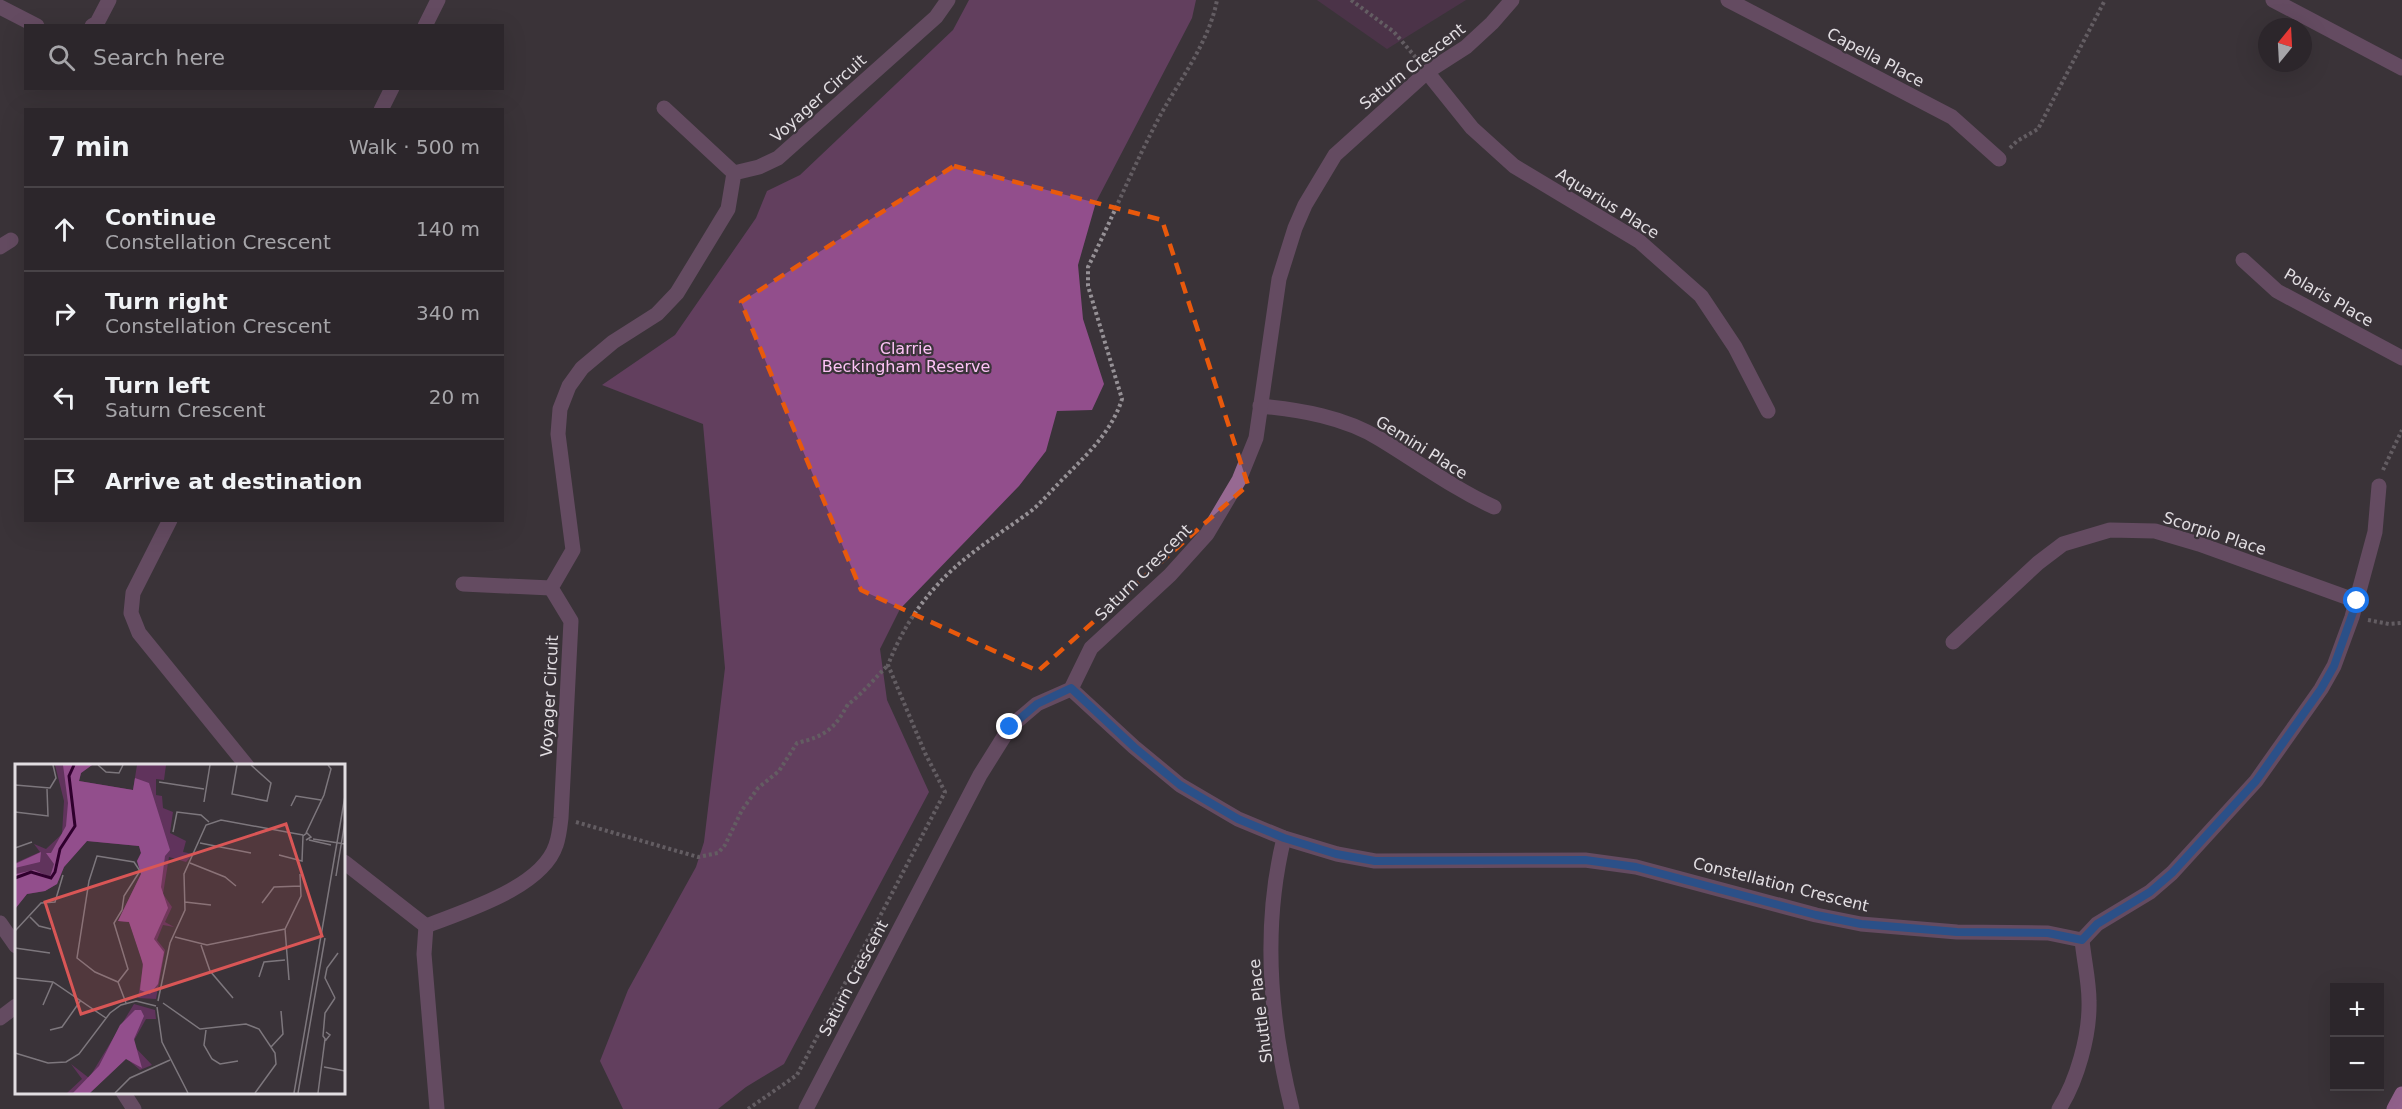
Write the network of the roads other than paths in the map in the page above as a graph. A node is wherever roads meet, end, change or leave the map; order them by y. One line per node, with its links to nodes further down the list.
1 (109, 0): 9 (street)
2 (438, 0): 10 (street)
3 (948, 0): 17 (street, Voyager Circuit)
4 (1512, 0): 12 (street, Saturn Crescent)
5 (1728, 0): 16 (street, Capella Place)
6 (2273, 0): 11 (street)
7 (0, 7): 8 (street)
8 (33, 24)
9 (96, 24)
10 (426, 24)
11 (2402, 68)
12 (1427, 72): 20 (street, Saturn Crescent); 21 (street, Aquarius Place)
13 (391, 90): 14 (street)
14 (382, 108)
15 (664, 108): 17 (street)
16 (1999, 159)
17 (734, 173): 26 (street)
18 (2243, 260): 19 (street, Polaris Place)
19 (2402, 358)
20 (1260, 406): 23 (street, Gemini Place); 29 (street, Saturn Crescent)
21 (1768, 411)
22 (2379, 486): 27 (street)
23 (1494, 507)
24 (169, 522): 30 (street)
25 (463, 584): 26 (street)
26 (551, 588): 34 (street, Voyager Circuit)
27 (2357, 601): 28 (street, Scorpio Place); 35 (street)
28 (1953, 642)
29 (1071, 688): 31 (street, Constellation Crescent); 43 (street, Saturn Crescent)
30 (246, 764)
31 (1284, 838): 35 (street, Constellation Crescent); 44 (street, Shuttle Place)
32 (345, 863): 34 (street)
33 (0, 923): 36 (street)
34 (426, 926): 42 (street)
35 (2082, 940): 45 (street)
36 (15, 945)
37 (15, 1007): 38 (street)
38 (0, 1018)
39 (124, 1094): 41 (street)
40 (2402, 1094): 46 (main road)
41 (134, 1109)
42 (436, 1109)
43 (806, 1109)
44 (1292, 1109)
45 (2059, 1109)
46 (2394, 1109)

